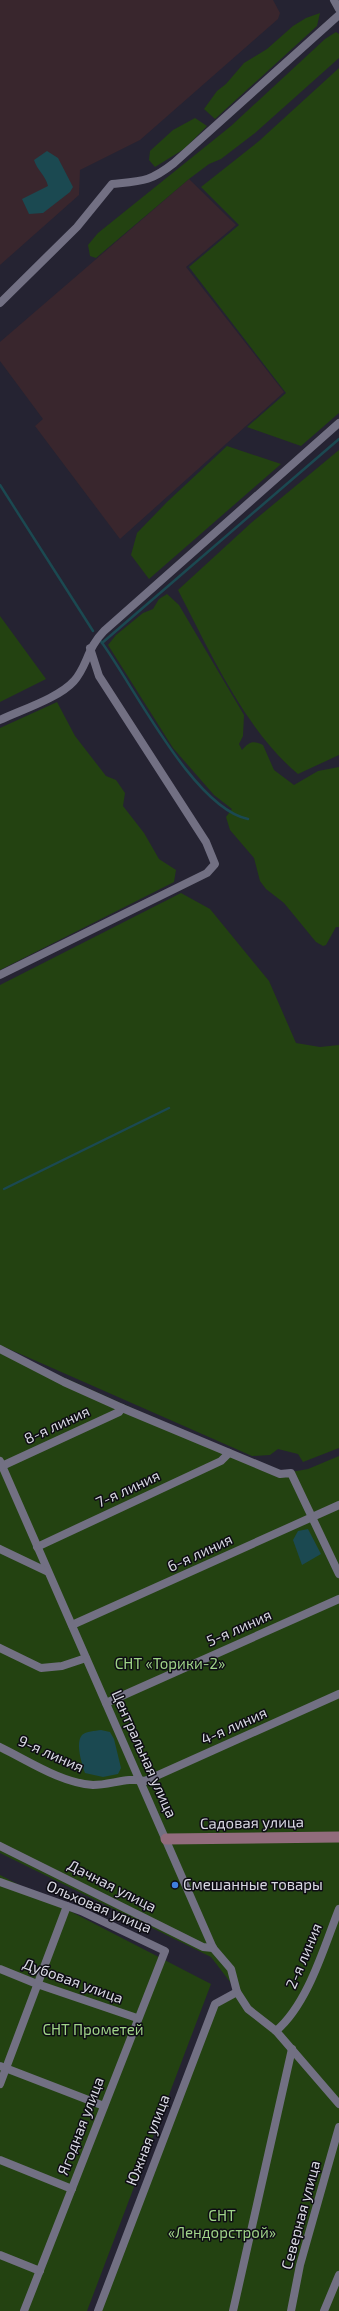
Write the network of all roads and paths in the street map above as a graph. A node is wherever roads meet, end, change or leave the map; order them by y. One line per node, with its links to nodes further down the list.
1 (334, 0): 2 (street)
2 (339, 10)
3 (339, 14): 4 (street)
4 (0, 303)
5 (339, 423): 6 (street)
6 (90, 648): 7 (street); 8 (street)
7 (0, 720)
8 (0, 975)
9 (0, 1349): 10 (street)
10 (122, 1408): 11 (street); 12 (street, 8-я линия)
11 (229, 1453): 14 (street); 15 (street, 7-я линия)
12 (1, 1464): 15 (street, Центральная улица)
13 (339, 1506): 14 (street, 6-я линия)
14 (312, 1517): 18 (street); 20 (street, 6-я линия)
15 (37, 1547): 17 (street, Центральная улица)
16 (0, 1549): 17 (street)
17 (46, 1571): 20 (street, Центральная улица)
18 (339, 1574)
19 (339, 1599): 24 (street, 5-я линия)
20 (72, 1625): 22 (street, Центральная улица)
21 (0, 1648): 22 (street)
22 (86, 1658): 24 (street, Центральная улица)
23 (339, 1694): 26 (street, 4-я линия)
24 (106, 1703): 26 (street, Центральная улица)
25 (0, 1747): 26 (street, 9-я линия)
26 (139, 1779): 28 (street, Центральная улица)
27 (339, 1837): 28 (street, Садовая улица)
28 (166, 1839): 33 (street, Центральная улица)
29 (0, 1846): 33 (street, Дачная улица)
30 (0, 1882): 31 (street, Ольховая улица)
31 (67, 1906): 34 (street, Ольховая улица); 36 (street)
32 (339, 1909): 39 (street, 2-я линия)
33 (213, 1948): 37 (street, Центральная улица)
34 (164, 1951): 38 (street, Ягодная улица)
35 (0, 1969): 36 (street, Дубовая улица)
36 (37, 1984): 38 (street, Дубовая улица); 41 (street)
37 (237, 1992): 39 (street, Центральная улица); 52 (street, Южная улица)
38 (137, 2018): 44 (street, Ягодная улица)
39 (276, 2031): 40 (street, Центральная улица)
40 (292, 2049): 43 (street, Центральная улица); 53 (street)
41 (3, 2067): 42 (street); 44 (street)
42 (0, 2084)
43 (339, 2104)
44 (104, 2106): 47 (street, Ягодная улица)
45 (339, 2127): 54 (street, Северная улица)
46 (0, 2160): 47 (street)
47 (72, 2189): 49 (street, Ягодная улица)
48 (0, 2255): 49 (street)
49 (40, 2271): 51 (street, Ягодная улица)
50 (339, 2275): 55 (street)
51 (24, 2311)
52 (98, 2311)
53 (233, 2311)
54 (291, 2311)
55 (324, 2311)

